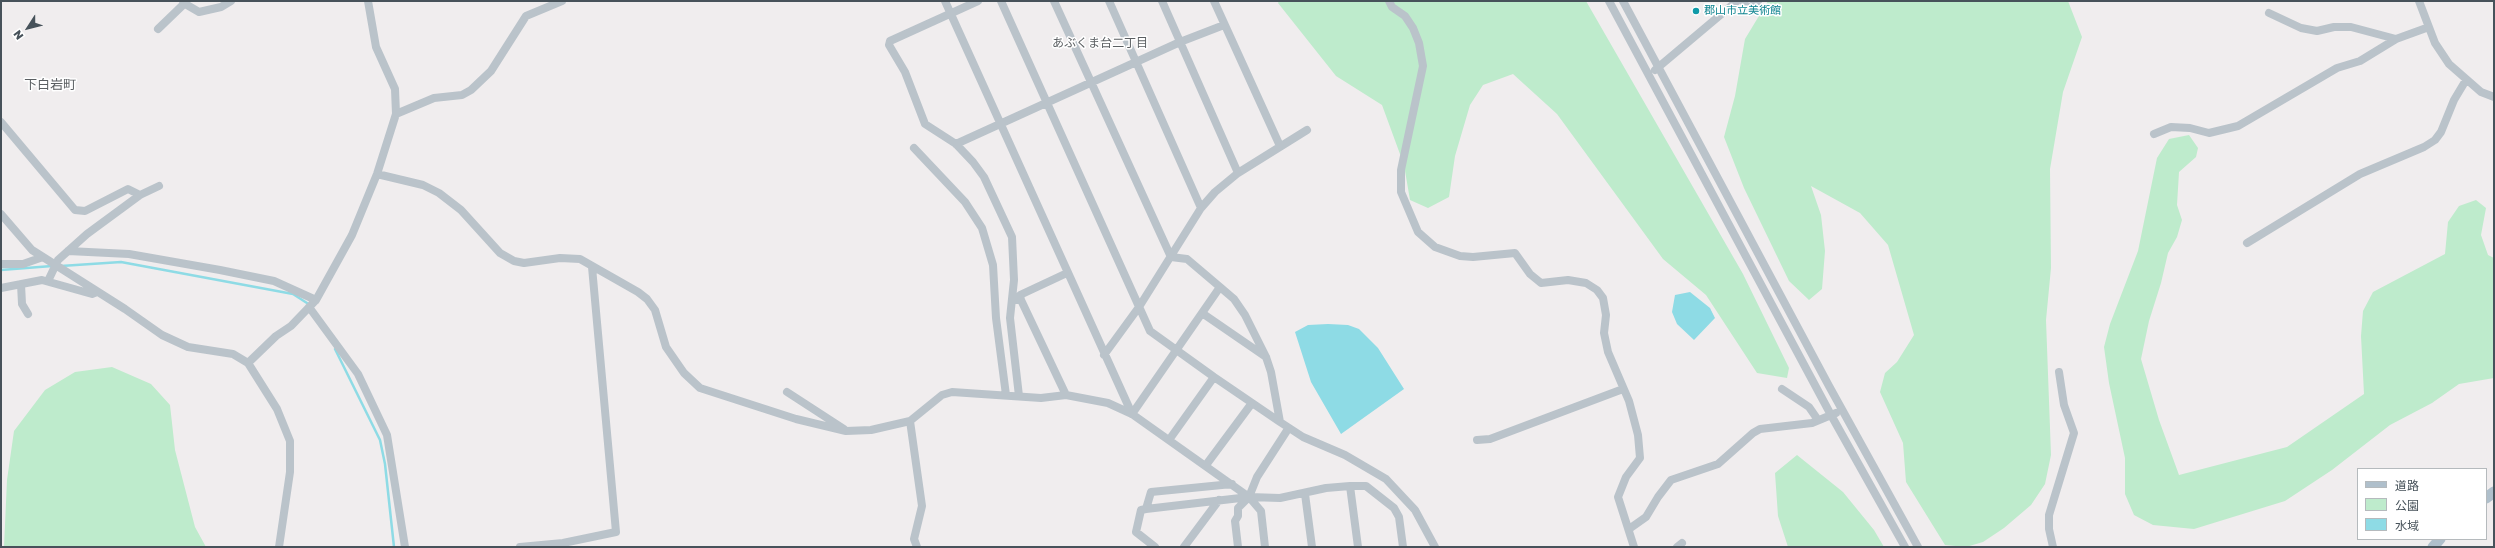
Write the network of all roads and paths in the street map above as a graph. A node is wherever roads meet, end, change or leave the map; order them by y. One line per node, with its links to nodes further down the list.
1 (231, 1): 18 (street)
2 (368, 1): 33 (street)
3 (562, 1): 33 (street)
4 (945, 1): 19 (street)
5 (978, 1): 19 (street)
6 (1001, 1): 32 (street)
7 (1054, 1): 30 (street)
8 (1109, 1): 26 (street)
9 (1162, 1): 25 (street)
10 (1214, 1): 21 (street)
11 (1389, 1): 72 (street)
12 (1609, 1): 28 (street)
13 (1623, 1): 27 (street)
14 (1737, 1): 27 (street)
15 (1743, 1): 16 (street)
16 (1758, 1)
17 (2419, 1): 22 (street)
18 (184, 2): 23 (street)
19 (950, 13): 35 (street); 38 (street)
20 (2269, 13): 24 (street)
21 (1224, 25): 25 (street); 39 (street)
22 (2429, 27): 24 (street); 29 (street)
23 (158, 29)
24 (2396, 39): 37 (street)
25 (1180, 42): 26 (street); 41 (street)
26 (1136, 62): 30 (street); 45 (street)
27 (1659, 67): 28 (street); 79 (street)
28 (1650, 75): 81 (street)
29 (2466, 80): 31 (street); 47 (street)
30 (1091, 83): 32 (street); 50 (street)
31 (2494, 97)
32 (1048, 104): 35 (street); 63 (street)
33 (396, 114): 42 (street)
34 (1, 122): 44 (street)
35 (1000, 125): 38 (street); 54 (street)
36 (1307, 130): 39 (street)
37 (2154, 134)
38 (956, 144): 61 (street)
39 (1280, 146): 41 (street)
40 (914, 148): 75 (street)
41 (1238, 173): 45 (street)
42 (377, 174): 53 (street); 60 (street)
43 (159, 186): 44 (street)
44 (140, 195): 48 (street)
45 (1201, 208): 50 (street)
46 (1, 214): 49 (street)
47 (2247, 243)
48 (68, 251): 52 (street); 60 (street)
49 (43, 257): 51 (street); 52 (street)
50 (1171, 257): 57 (street); 63 (street)
51 (1, 264)
52 (55, 266): 55 (street); 59 (street)
53 (592, 267): 86 (street); 99 (street)
54 (1066, 273): 61 (street); 67 (street)
55 (48, 281): 56 (street); 59 (street)
56 (21, 284): 58 (street); 65 (street)
57 (1220, 287): 64 (street); 68 (street)
58 (1, 288)
59 (97, 292): 69 (street)
60 (316, 300): 62 (street)
61 (1016, 300): 76 (street); 77 (street)
62 (309, 307): 69 (street); 98 (street)
63 (1139, 307): 66 (street); 67 (street)
64 (1202, 313): 66 (street); 68 (street)
65 (28, 314)
66 (1176, 350): 71 (street); 80 (street)
67 (1104, 355): 80 (street)
68 (1266, 358): 84 (street)
69 (248, 363): 97 (street)
70 (2059, 372): 112 (street)
71 (1214, 377): 78 (street); 87 (street)
72 (1623, 389): 88 (street); 96 (street)
73 (1782, 389): 82 (street)
74 (787, 392): 86 (street)
75 (1006, 395): 77 (street); 83 (street)
76 (1066, 395): 77 (street); 80 (street)
77 (1019, 396)
78 (1252, 403): 84 (street); 89 (street)
79 (1842, 411): 81 (street); 111 (street)
80 (1132, 414): 87 (street)
81 (1831, 415): 82 (street); 110 (street)
82 (1818, 420): 96 (street)
83 (910, 421): 86 (street); 100 (street)
84 (1280, 422): 85 (street)
85 (1288, 429): 93 (street); 108 (street)
86 (846, 431)
87 (1169, 440): 89 (street)
88 (1477, 440)
89 (1206, 465): 90 (street)
90 (1232, 484): 93 (street); 95 (street)
91 (1350, 486): 92 (street); 106 (street); 107 (street)
92 (1305, 494): 93 (street); 105 (street)
93 (1249, 497): 94 (street); 103 (street); 104 (street)
94 (1219, 500): 95 (street); 102 (street)
95 (1146, 509): 101 (street)
96 (1629, 529): 109 (street)
97 (279, 547)
98 (405, 547)
99 (520, 547)
100 (917, 547)
101 (1155, 547)
102 (1184, 547)
103 (1238, 547)
104 (1265, 547)
105 (1312, 547)
106 (1358, 547)
107 (1403, 547)
108 (1434, 547)
109 (1634, 547)
110 (1905, 547)
111 (1918, 547)
112 (2053, 547)

